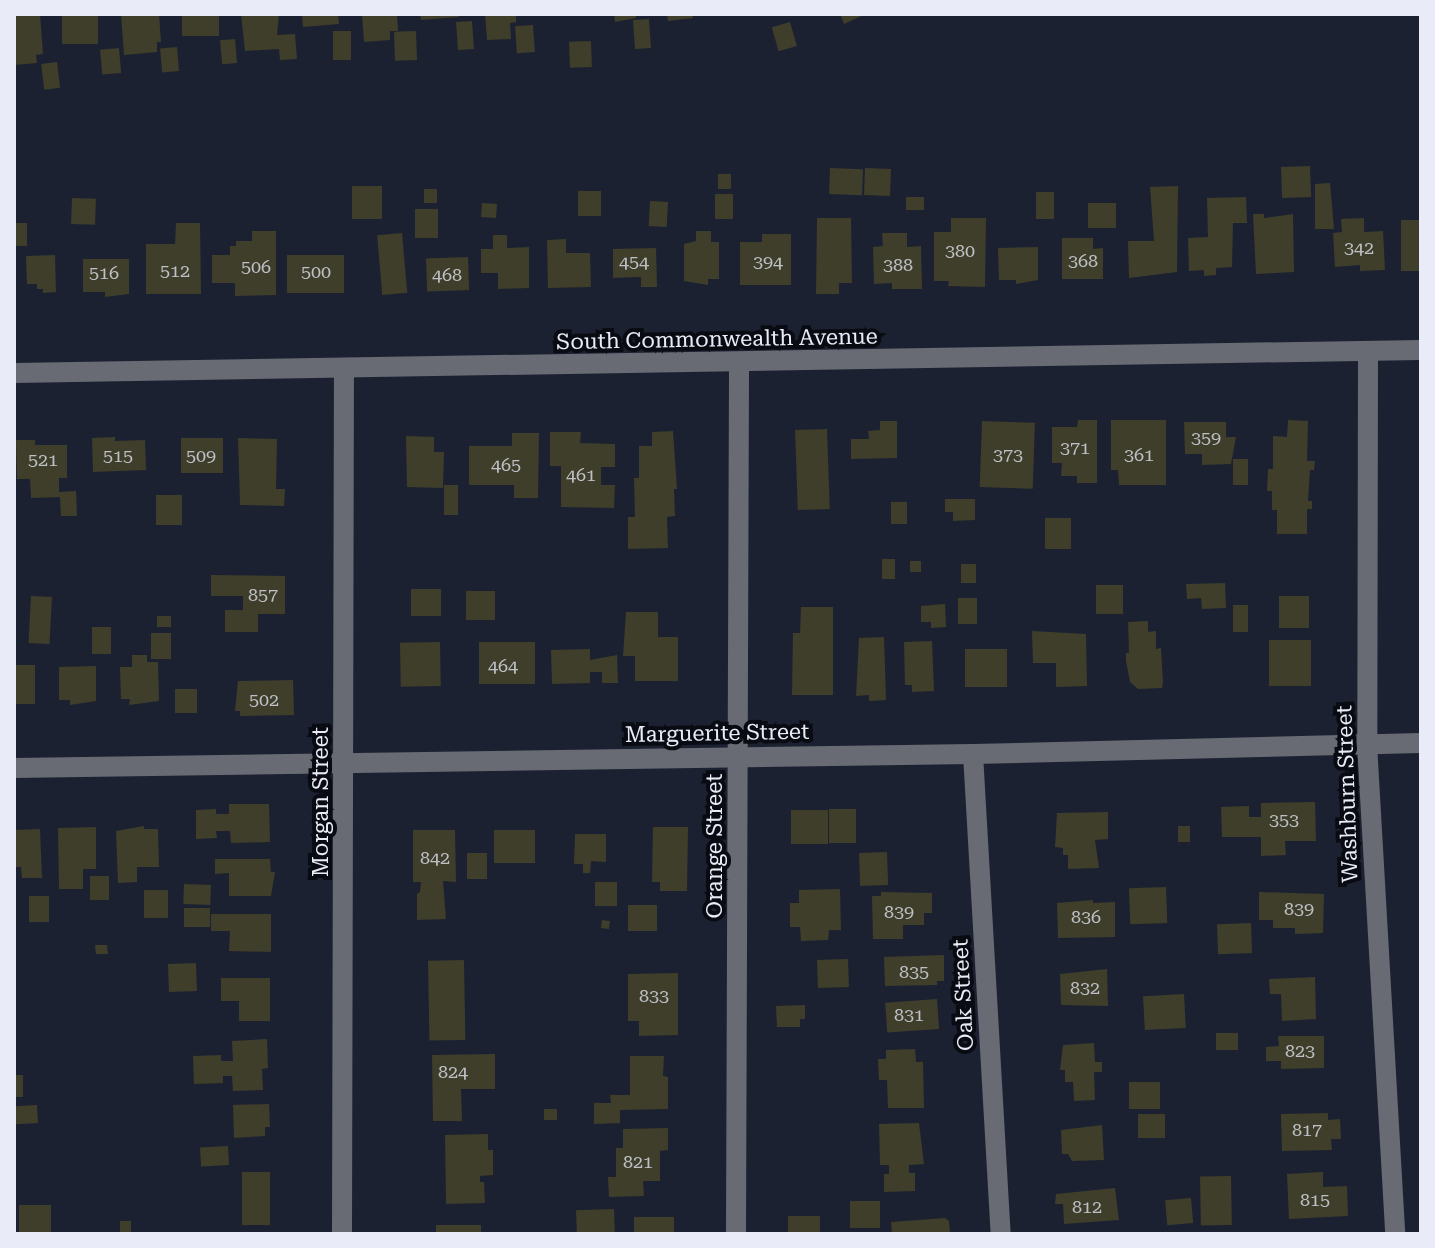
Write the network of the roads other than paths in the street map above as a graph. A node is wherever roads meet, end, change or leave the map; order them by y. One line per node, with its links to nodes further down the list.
1 (1421, 350): 2 (street, South Commonwealth Avenue)
2 (1368, 351): 3 (street, South Commonwealth Avenue); 7 (street, Washburn Street)
3 (739, 362): 4 (street, South Commonwealth Avenue); 9 (street, Orange Street)
4 (344, 370): 5 (street, South Commonwealth Avenue); 10 (street, Morgan Street)
5 (14, 373)
6 (1421, 743): 7 (street, Marguerite Street)
7 (1367, 744): 8 (street, Marguerite Street); 15 (street, Washburn Street)
8 (973, 754): 9 (street, Marguerite Street); 14 (street, Oak Street)
9 (739, 756): 10 (street, Marguerite Street); 13 (street, Orange Street)
10 (346, 762): 11 (street, Marguerite Street); 12 (street, Morgan Street)
11 (14, 768)
12 (342, 1234)
13 (736, 1234)
14 (1001, 1234)
15 (1395, 1234)

